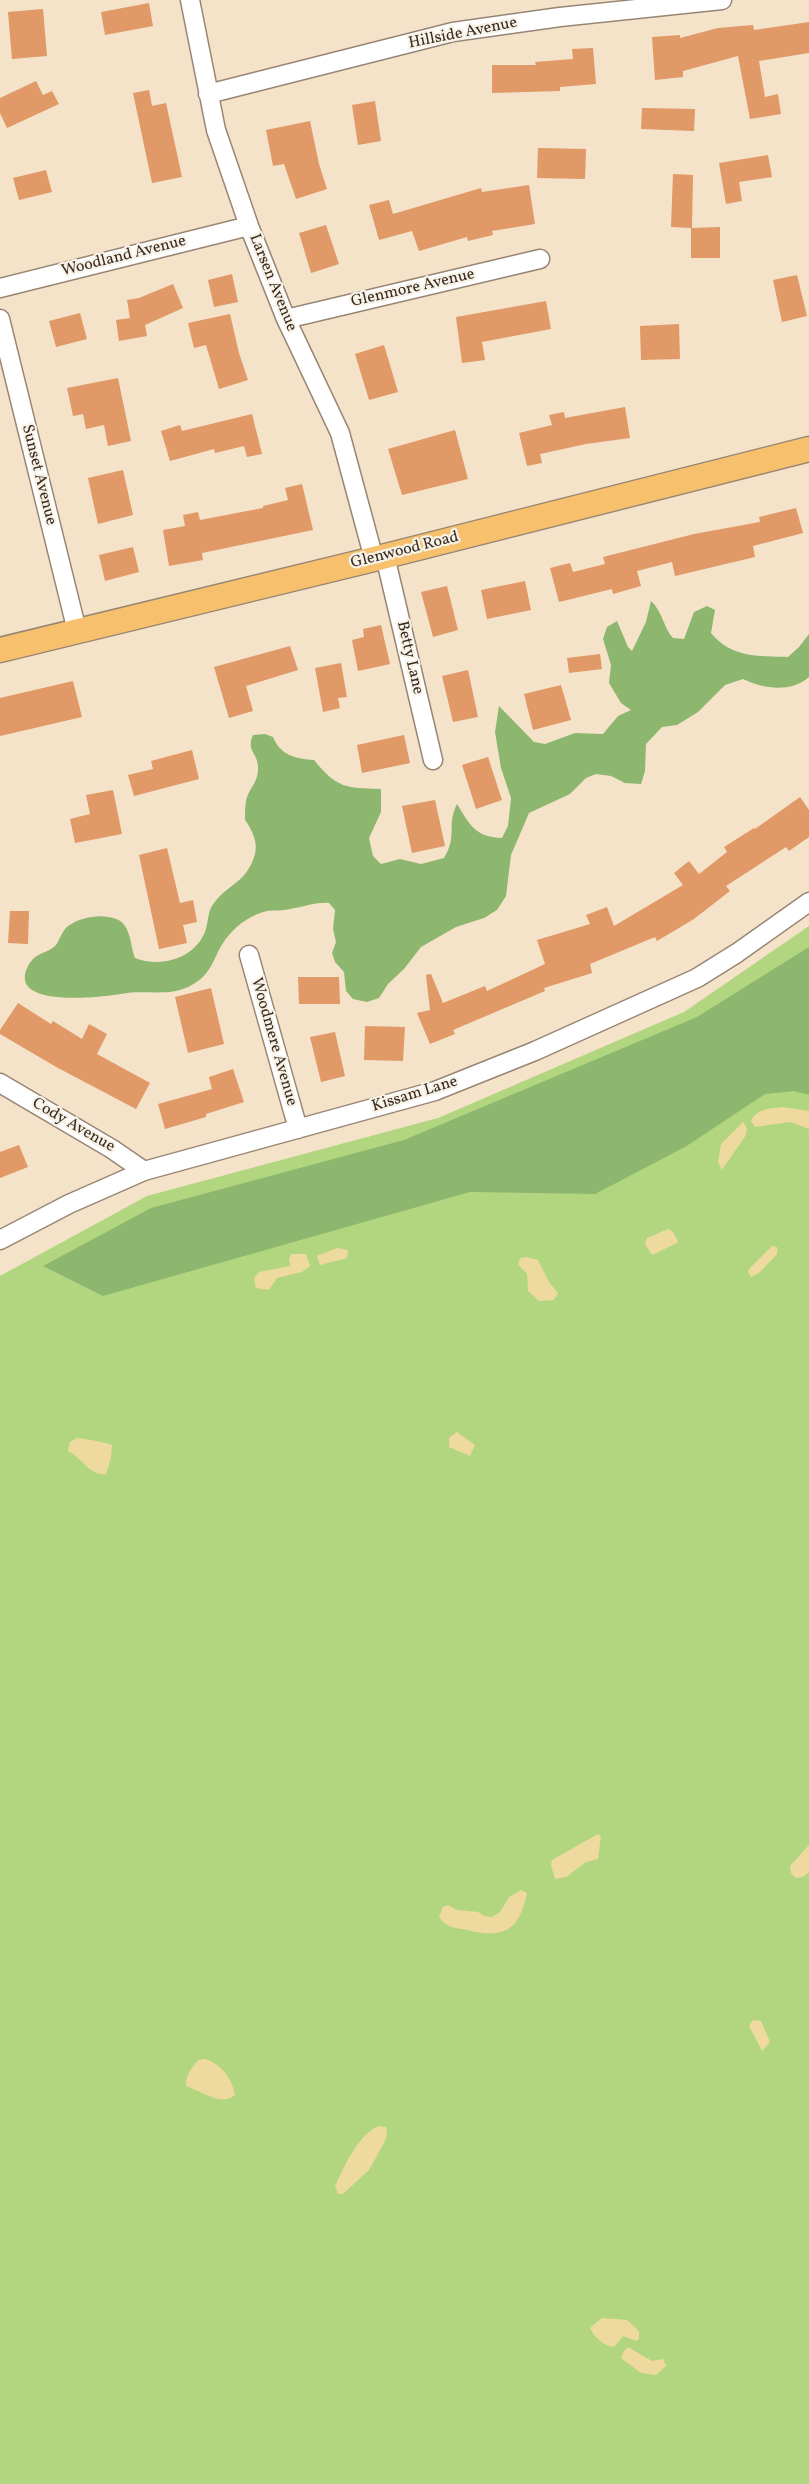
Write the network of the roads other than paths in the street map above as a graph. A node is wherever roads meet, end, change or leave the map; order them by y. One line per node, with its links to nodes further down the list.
1 (190, 0): 3 (street, Larsen Avenue)
2 (722, 0): 3 (street, Hillside Avenue)
3 (208, 94): 4 (street, Larsen Avenue)
4 (249, 226): 6 (street, Woodland Avenue); 8 (street, Larsen Avenue)
5 (540, 259): 8 (street, Glenmore Avenue)
6 (0, 288)
7 (0, 319): 11 (street, Sunset Avenue)
8 (286, 319): 10 (street, Larsen Avenue)
9 (809, 449): 10 (main road, Glenwood Road)
10 (380, 558): 11 (main road, Glenwood Road); 13 (street, Betty Lane)
11 (77, 631): 12 (main road, Glenwood Road)
12 (0, 650)
13 (433, 760)
14 (809, 902): 17 (street, Kissam Lane)
15 (249, 955): 17 (street, Woodmere Avenue)
16 (0, 1083): 18 (street, Cody Avenue)
17 (298, 1129): 18 (street, Kissam Lane)
18 (144, 1171): 19 (street, Kissam Lane)
19 (0, 1240)

